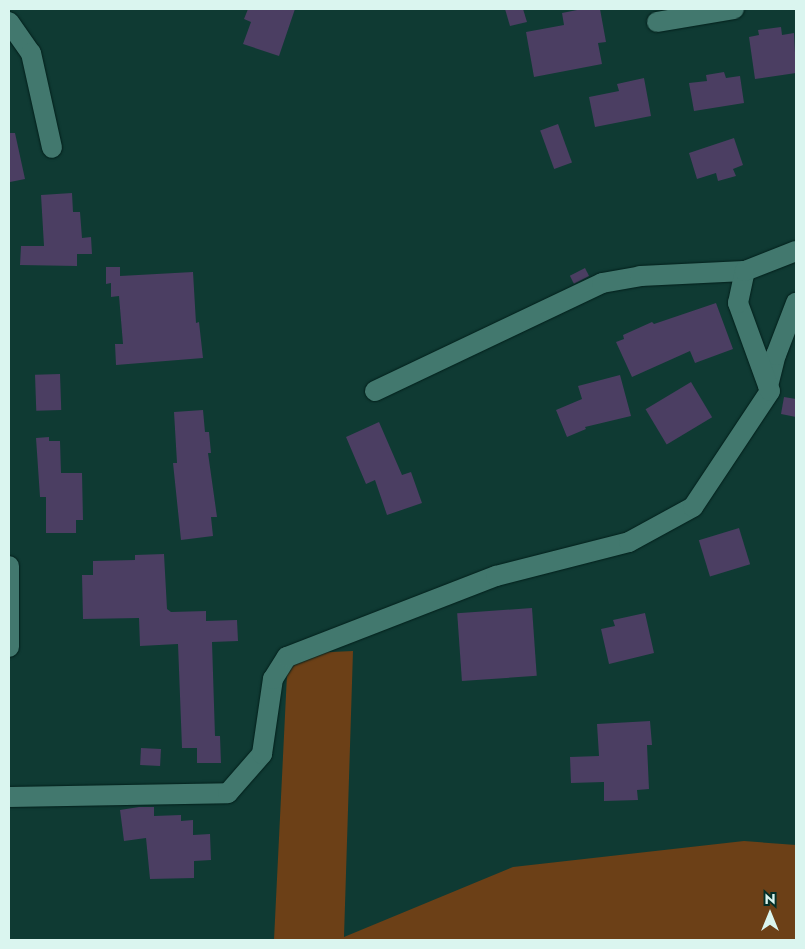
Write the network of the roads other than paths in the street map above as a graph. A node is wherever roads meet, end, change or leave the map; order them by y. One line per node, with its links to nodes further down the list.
1 (734, 9): 3 (street)
2 (9, 22): 4 (street)
3 (657, 22)
4 (52, 148)
5 (796, 251): 6 (street)
6 (745, 270): 8 (street); 9 (street)
7 (796, 303): 8 (street)
8 (768, 386): 12 (street)
9 (375, 391)
10 (9, 566): 11 (street)
11 (9, 647)
12 (9, 797)

